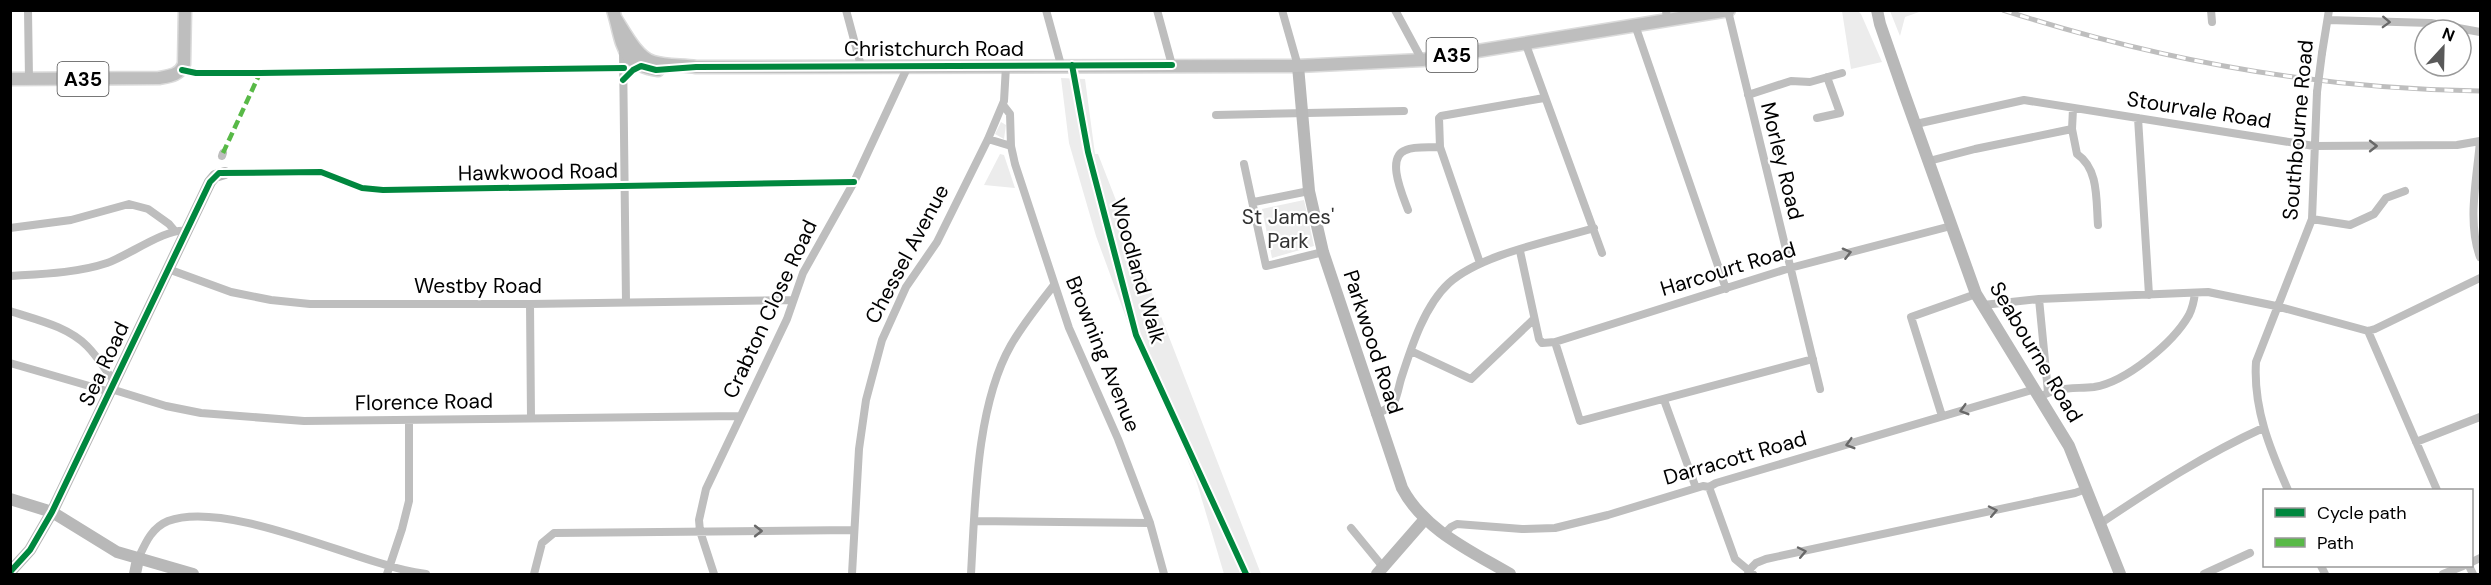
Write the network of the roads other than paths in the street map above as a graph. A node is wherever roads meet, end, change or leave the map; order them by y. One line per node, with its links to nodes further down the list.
1 (28, 10): 29 (street)
2 (185, 10): 29 (main road, A35)
3 (846, 10): 23 (street)
4 (1046, 10): 21 (street)
5 (1157, 10): 22 (street)
6 (1282, 10): 26 (street)
7 (1395, 10): 19 (street)
8 (1877, 10): 40 (street, Seabourne Road)
9 (2211, 10): 14 (street)
10 (1729, 11): 12 (main road, Christchurch Road / A35); 31 (street, Morley Road)
11 (615, 15): 18 (main road); 20 (main road)
12 (1667, 15): 15 (main road, Christchurch Road / A35)
13 (2329, 15): 16 (street, one-way to 16); 45 (street, Southbourne Road, bridge)
14 (2212, 22)
15 (1635, 25): 17 (main road, Christchurch Road / A35); 73 (street)
16 (2481, 32)
17 (1525, 42): 19 (main road, Christchurch Road / A35); 32 (street)
18 (622, 48): 20 (main road); 51 (street)
19 (1422, 60): 26 (main road, Christchurch Road / A35)
20 (642, 61): 23 (main road, Christchurch Road / A35)
21 (1061, 65): 22 (main road, Christchurch Road / A35); 25 (main road, Christchurch Road / A35)
22 (1172, 65): 26 (main road, Christchurch Road / A35)
23 (861, 66): 24 (main road, Christchurch Road / A35)
24 (908, 66): 25 (main road, Christchurch Road / A35); 50 (street, Crabton Close Road)
25 (1006, 66): 33 (street, Chessel Avenue)
26 (1298, 66): 36 (street, Parkwood Road)
27 (1842, 73): 28 (street)
28 (1827, 77): 31 (street); 38 (street)
29 (29, 79): 30 (main road, A35)
30 (10, 80)
31 (1748, 95): 68 (street, Morley Road)
32 (1544, 98): 46 (street); 60 (street)
33 (1003, 105): 42 (street, Chessel Avenue); 44 (street, Browning Avenue)
34 (2073, 109): 39 (street, Stourvale Road); 40 (street, Stourvale Road); 41 (street)
35 (1404, 111): 36 (street)
36 (1302, 112): 37 (street); 52 (street, Parkwood Road)
37 (1216, 115)
38 (1817, 118)
39 (2138, 118): 45 (street, Stourvale Road); 75 (street)
40 (1916, 124): 47 (street, Seabourne Road)
41 (2072, 129): 47 (street); 57 (street)
42 (988, 139): 44 (street); 113 (street, Chessel Avenue)
43 (2480, 141): 45 (street, Stourvale Road, one-way to 43); 66 (street)
44 (1011, 146): 72 (street, Browning Avenue)
45 (2314, 146): 56 (street, Southbourne Road)
46 (1440, 147): 55 (street); 67 (street)
47 (1929, 161): 58 (street, Seabourne Road)
48 (1244, 164): 54 (street)
49 (225, 173): 51 (street, Hawkwood Road); 62 (street, Sea Road)
50 (854, 182): 51 (street, Hawkwood Road); 77 (street, Crabton Close Road)
51 (625, 187): 79 (street)
52 (1309, 191): 54 (street); 64 (street, Parkwood Road)
53 (2405, 191): 56 (street)
54 (1254, 202): 64 (street)
55 (1408, 210)
56 (2312, 219): 81 (street, Southbourne Road)
57 (2098, 225)
58 (1951, 226): 68 (street, Harcourt Road, one-way to 58); 78 (street, Seabourne Road)
59 (10, 228): 61 (street)
60 (1594, 228): 63 (street); 65 (street)
61 (174, 230): 62 (street); 70 (street)
62 (187, 231): 69 (street, Sea Road)
63 (1520, 250): 67 (street); 83 (street)
64 (1323, 252): 93 (street, Parkwood Road)
65 (1602, 253)
66 (2481, 256)
67 (1480, 263): 86 (street)
68 (1790, 268): 73 (street, Harcourt Road); 87 (street, Morley Road)
69 (168, 269): 80 (street, Westby Road); 89 (street, Sea Road)
70 (10, 276)
71 (2481, 278): 84 (street)
72 (1054, 285): 109 (street); 110 (street, Browning Avenue)
73 (1726, 289): 85 (street, Harcourt Road)
74 (2195, 293): 75 (street); 81 (street); 91 (street, Darracott Road)
75 (2149, 295): 76 (street)
76 (2039, 299): 78 (street); 91 (street)
77 (792, 300): 79 (street, Westby Road); 94 (street, Crabton Close Road)
78 (1980, 300): 91 (street, Seabourne Road); 95 (street)
79 (626, 302): 80 (street, Westby Road)
80 (530, 304): 97 (street)
81 (2276, 306): 84 (street); 99 (street, Southbourne Road)
82 (10, 311): 89 (street)
83 (1534, 319): 85 (street); 86 (street)
84 (2368, 331): 100 (street)
85 (1555, 342): 92 (street)
86 (1411, 351): 93 (street)
87 (1813, 358): 90 (street, Morley Road); 92 (street)
88 (10, 363): 89 (street, Florence Road)
89 (112, 386): 98 (street, Florence Road); 107 (street, Sea Road)
90 (1820, 389)
91 (2041, 393): 95 (street, Darracott Road, one-way to 95); 103 (street, Seabourne Road)
92 (1664, 400): 102 (street)
93 (1375, 414): 108 (street, Parkwood Road)
94 (740, 416): 97 (street, Florence Road); 114 (street, Crabton Close Road)
95 (1942, 416): 101 (street, Darracott Road, one-way to 101)
96 (2481, 417): 100 (street)
97 (531, 418): 98 (street, Florence Road)
98 (409, 420): 119 (street)
99 (2263, 428): 104 (street, Southbourne Road); 111 (street)
100 (2416, 442): 105 (street)
101 (1709, 487): 102 (street, Darracott Road); 122 (street)
102 (1696, 488): 115 (street, Darracott Road)
103 (2086, 489): 111 (street, Seabourne Road); 122 (street, one-way to 103)
104 (2288, 489)
105 (2437, 489)
106 (10, 499): 107 (street)
107 (52, 512): 117 (street); 121 (street, Sea Road)
108 (1425, 519): 115 (street, Parkwood Road); 120 (street)
109 (974, 521): 110 (street); 129 (street)
110 (1150, 523): 130 (street, Browning Avenue)
111 (2101, 523): 132 (street, Seabourne Road)
112 (1351, 528): 120 (street)
113 (853, 530): 114 (street, one-way to 113); 128 (street, Chessel Avenue)
114 (700, 531): 126 (street); 127 (street, Crabton Close Road)
115 (1444, 534): 131 (street, Parkwood Road)
116 (2250, 553): 133 (street)
117 (138, 560): 119 (street); 123 (street); 124 (street)
118 (2461, 567): 134 (street)
119 (388, 570): 125 (street)
120 (1380, 571)
121 (10, 572)
122 (1751, 573)
123 (135, 574)
124 (193, 574)
125 (426, 574)
126 (534, 574)
127 (714, 574)
128 (852, 574)
129 (971, 574)
130 (1164, 574)
131 (1510, 574)
132 (2120, 574)
133 (2207, 574)
134 (2444, 574)

